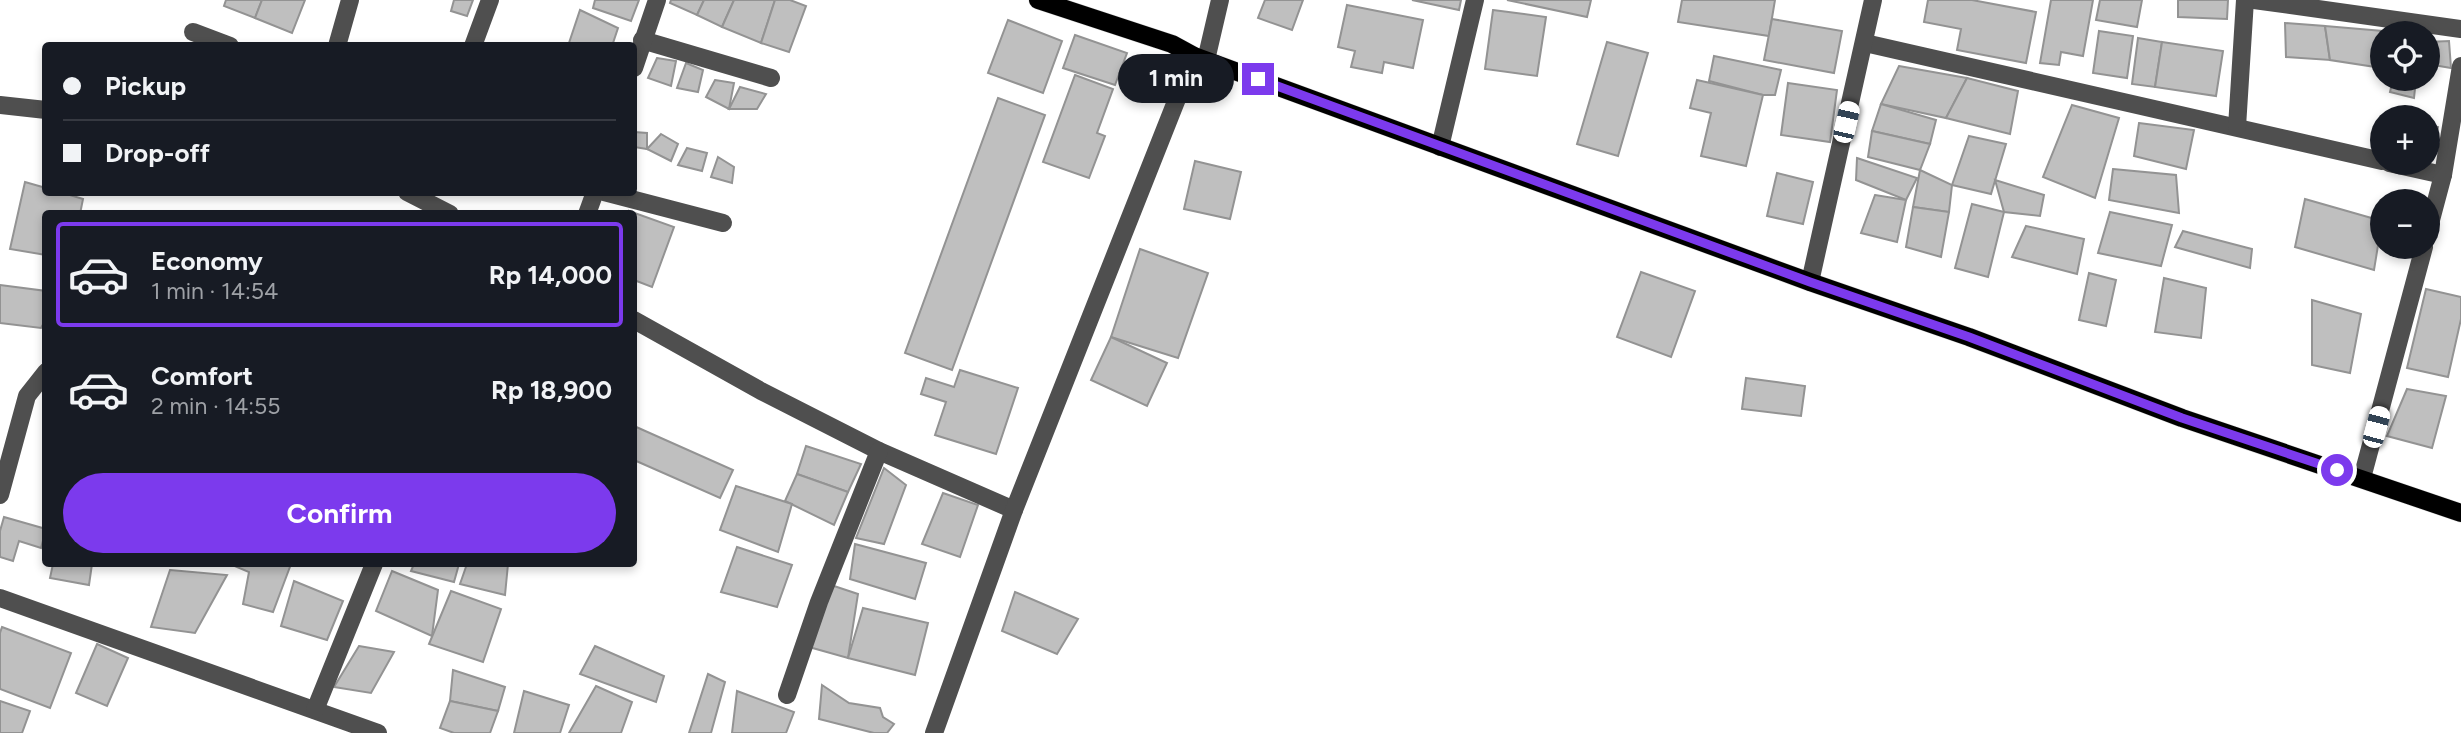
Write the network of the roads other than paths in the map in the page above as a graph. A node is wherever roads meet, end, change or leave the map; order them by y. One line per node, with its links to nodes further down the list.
1 (350, 0): 14 (street)
2 (490, 0): 15 (street)
3 (657, 0): 12 (street)
4 (1038, 0): 18 (main road)
5 (1220, 0): 18 (street)
6 (1475, 0): 24 (street)
7 (1873, 0): 16 (street)
8 (2245, 0): 23 (street)
9 (2254, 0): 10 (street)
10 (2461, 29)
11 (193, 32): 13 (street)
12 (642, 40): 17 (street); 20 (street)
13 (219, 42)
14 (338, 42)
15 (474, 42)
16 (1865, 43): 23 (street); 34 (street)
17 (637, 58)
18 (1200, 58): 24 (main road); 40 (street)
19 (2461, 66): 27 (street)
20 (771, 78)
21 (0, 105): 22 (street)
22 (42, 110)
23 (2237, 127): 25 (street)
24 (1440, 147): 34 (main road)
25 (2370, 158)
26 (2440, 174): 27 (street)
27 (2443, 175): 28 (street)
28 (2439, 189)
29 (417, 196): 31 (street)
30 (619, 196): 32 (street)
31 (443, 210)
32 (723, 223)
33 (2421, 259): 38 (street)
34 (1810, 282): 38 (main road)
35 (637, 322): 37 (street)
36 (42, 377): 39 (street)
37 (879, 452): 40 (street); 44 (street)
38 (2362, 478): 41 (main road)
39 (0, 495)
40 (1014, 510): 47 (street)
41 (2461, 513)
42 (373, 567): 45 (street)
43 (0, 598): 45 (street)
44 (787, 695)
45 (315, 710): 46 (street)
46 (366, 731)
47 (934, 733)

